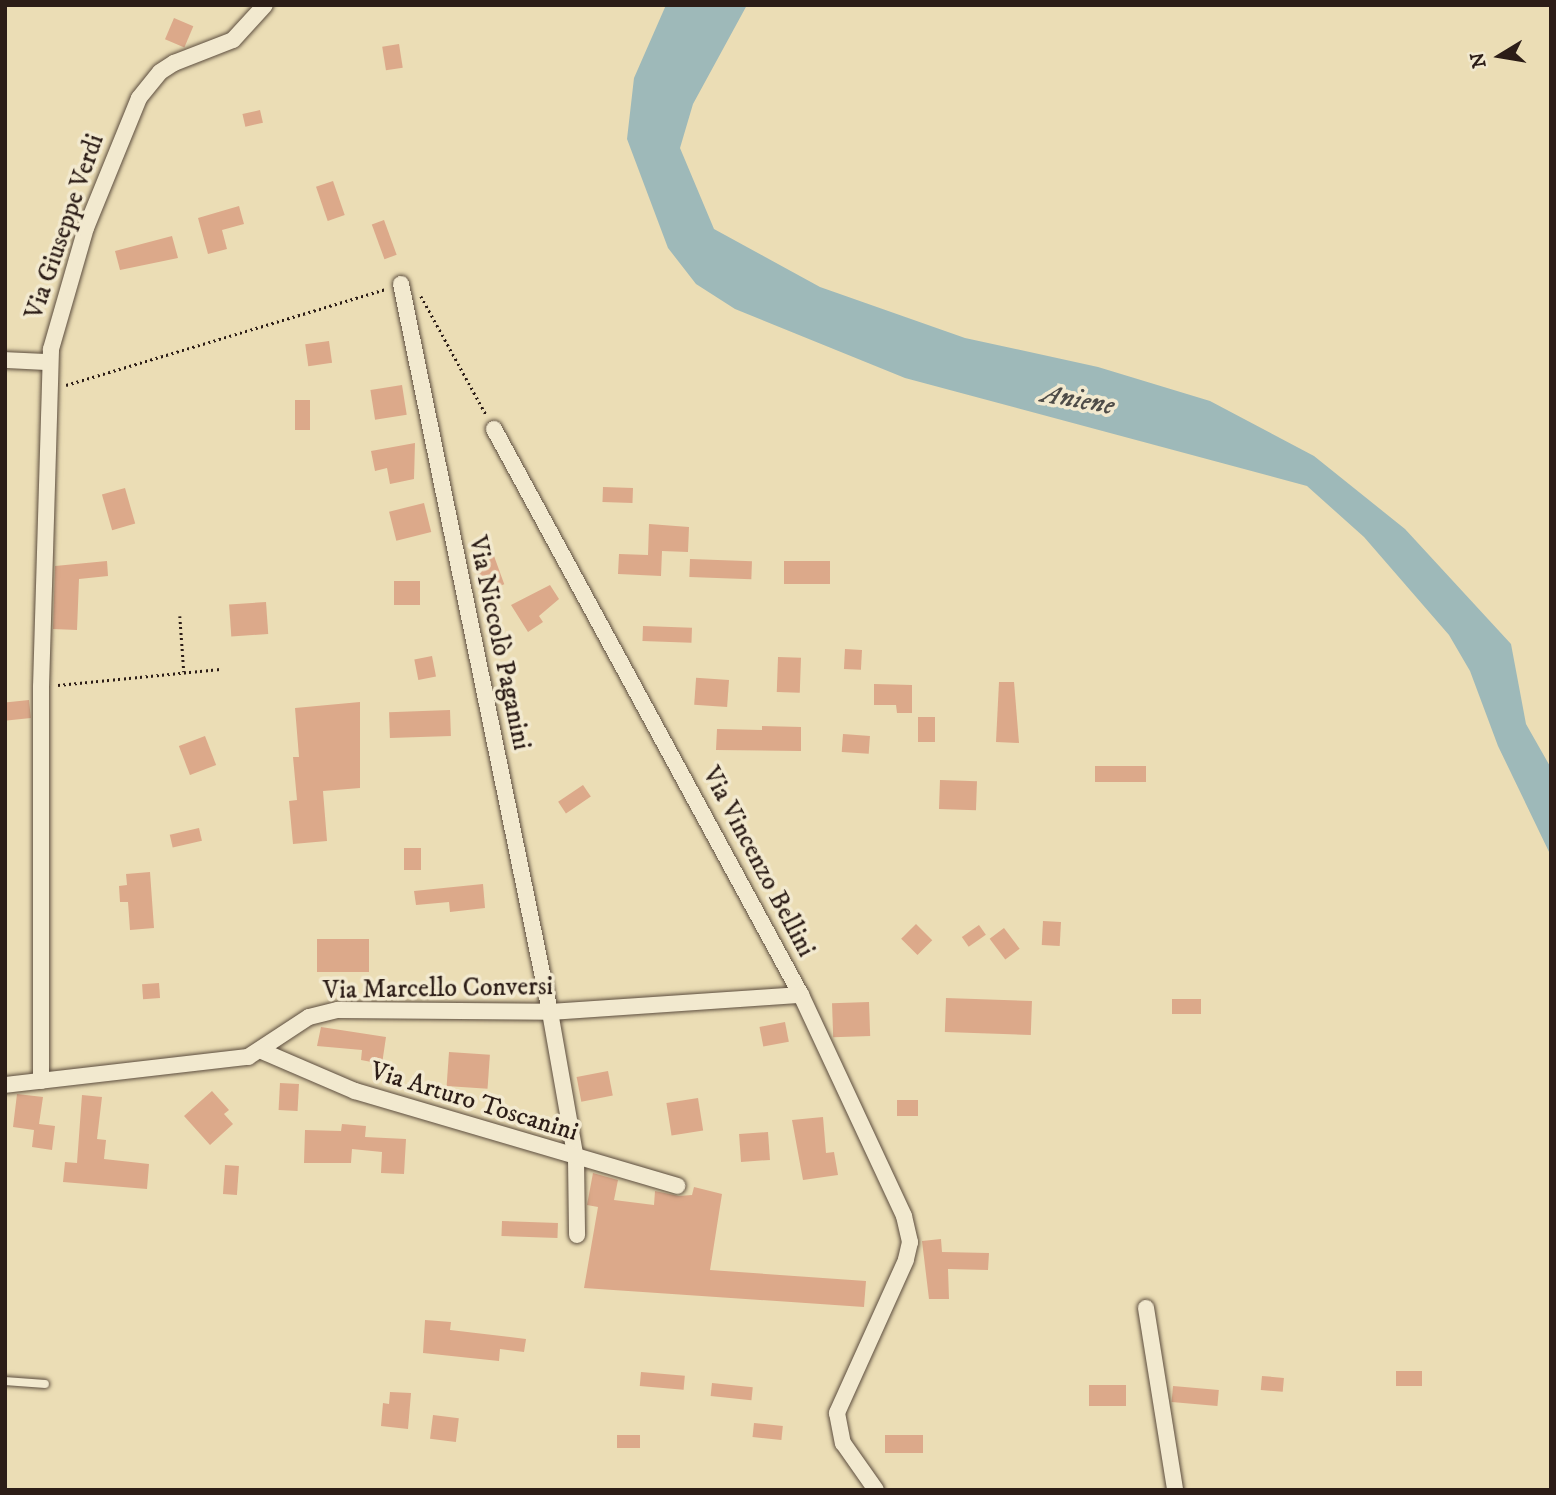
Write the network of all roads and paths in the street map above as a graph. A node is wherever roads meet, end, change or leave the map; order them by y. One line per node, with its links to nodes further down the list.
1 (265, 5): 4 (street, Via Giuseppe Verdi)
2 (401, 284): 5 (path); 6 (path); 12 (street, Via Niccolò Paganini)
3 (5, 360): 4 (street)
4 (48, 362): 5 (street, Via Giuseppe Verdi)
5 (46, 391): 10 (street, Via Giuseppe Verdi)
6 (494, 429): 11 (street, Via Vincenzo Bellini)
7 (180, 616): 9 (path)
8 (220, 669): 9 (path)
9 (184, 673): 10 (path)
10 (41, 687): 14 (street, Via Giuseppe Verdi)
11 (801, 995): 12 (street, Via Marcello Conversi); 22 (street, Via Vincenzo Bellini)
12 (550, 1012): 13 (street, Via Marcello Conversi); 16 (street, Via Niccolò Paganini)
13 (261, 1051): 14 (street, Via Marcello Conversi); 16 (street, Via Arturo Toscanini)
14 (41, 1082): 15 (street, Via Marcello Conversi)
15 (5, 1085)
16 (576, 1159): 17 (street, Via Arturo Toscanini); 18 (street, Via Niccolò Paganini)
17 (677, 1186)
18 (578, 1235)
19 (1146, 1308): 23 (street)
20 (5, 1381): 21 (lane)
21 (45, 1384)
22 (876, 1490)
23 (1175, 1490)

